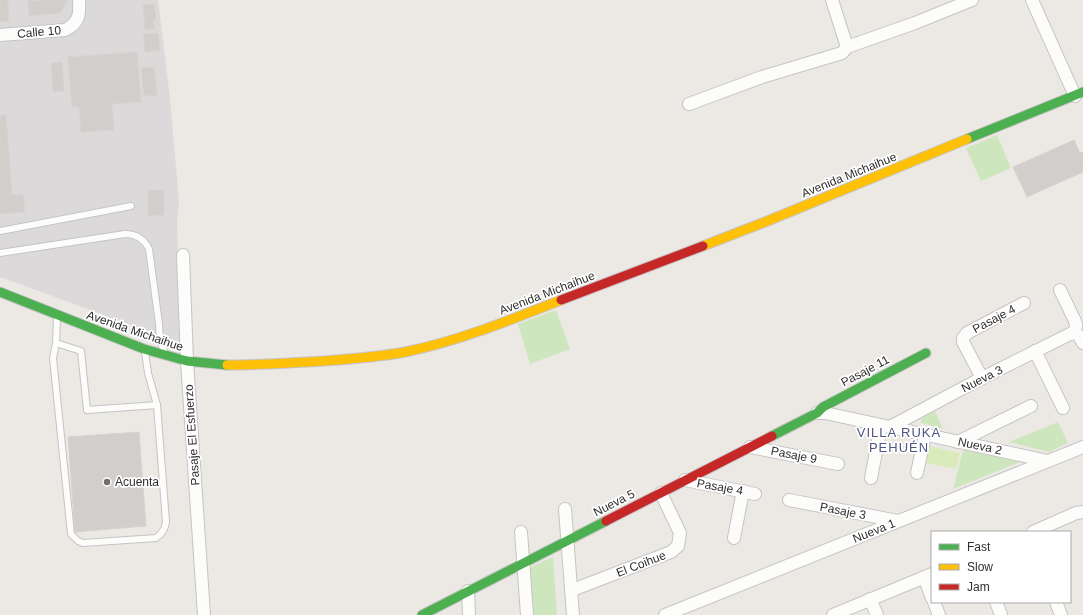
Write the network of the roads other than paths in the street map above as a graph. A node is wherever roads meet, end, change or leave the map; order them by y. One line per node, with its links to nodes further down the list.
1 (79, 0): 5 (street, Calle 10)
2 (832, 0): 6 (street)
3 (972, 0): 6 (street)
4 (1032, 0): 7 (street)
5 (0, 35)
6 (847, 47): 8 (street)
7 (1079, 94): 24 (street, Avenida Michaihue)
8 (689, 104)
9 (131, 206): 10 (lane)
10 (0, 231)
11 (0, 253): 23 (lane)
12 (183, 255): 24 (street, Pasaje El Esfuerzo)
13 (1060, 290): 17 (street)
14 (0, 292): 16 (street, Avenida Michaihue)
15 (1024, 303): 25 (street, Pasaje 4)
16 (57, 315): 18 (lane); 20 (street, Avenida Michaihue)
17 (1076, 333): 19 (street); 21 (street, Nueva 3)
18 (56, 343): 26 (lane); 26 (lane)
19 (1083, 344)
20 (144, 349): 23 (street, Avenida Michaihue); 26 (lane)
21 (1035, 351): 25 (street, Nueva 3); 28 (street)
22 (926, 353): 29 (street, Pasaje 11)
23 (167, 356): 24 (street, Avenida Michaihue)
24 (187, 361): 60 (street, Pasaje El Esfuerzo)
25 (982, 378): 30 (street, Nueva 3)
26 (157, 406)
27 (1031, 406): 32 (street)
28 (1063, 408)
29 (817, 413): 30 (street, Nueva 2); 33 (street, Nueva 5)
30 (886, 426): 31 (street, Nueva 2); 38 (street)
31 (925, 435): 32 (street, Nueva 2); 37 (street)
32 (958, 442): 35 (street, Nueva 2)
33 (750, 447): 36 (street, Pasaje 9); 39 (street, Nueva 5)
34 (1083, 447): 35 (street, Nueva 1)
35 (1048, 461): 46 (street, Nueva 1)
36 (838, 464)
37 (917, 473)
38 (871, 478)
39 (685, 480): 40 (street, Pasaje 4); 41 (street, Nueva 5)
40 (743, 491): 42 (street, Pasaje 4); 49 (street)
41 (661, 493): 50 (street, Nueva 5); 53 (street, El Coihue)
42 (755, 494)
43 (789, 500): 46 (street, Pasaje 3)
44 (565, 509): 50 (street)
45 (1083, 512): 47 (street)
46 (898, 521): 65 (street, Nueva 1)
47 (1035, 531)
48 (521, 532): 51 (street)
49 (734, 538)
50 (567, 541): 51 (street, Nueva 5); 53 (street)
51 (523, 563): 54 (street, Nueva 5); 63 (street)
52 (928, 576): 55 (street); 56 (street)
53 (571, 589): 64 (street)
54 (468, 591): 61 (street, Nueva 5); 62 (street)
55 (931, 592)
56 (870, 599): 66 (street); 67 (street)
57 (934, 603): 68 (street)
58 (996, 603): 69 (street)
59 (1056, 603): 70 (street)
60 (204, 615)
61 (422, 615)
62 (469, 615)
63 (527, 615)
64 (573, 615)
65 (664, 615)
66 (833, 615)
67 (877, 615)
68 (939, 615)
69 (1001, 615)
70 (1061, 615)

